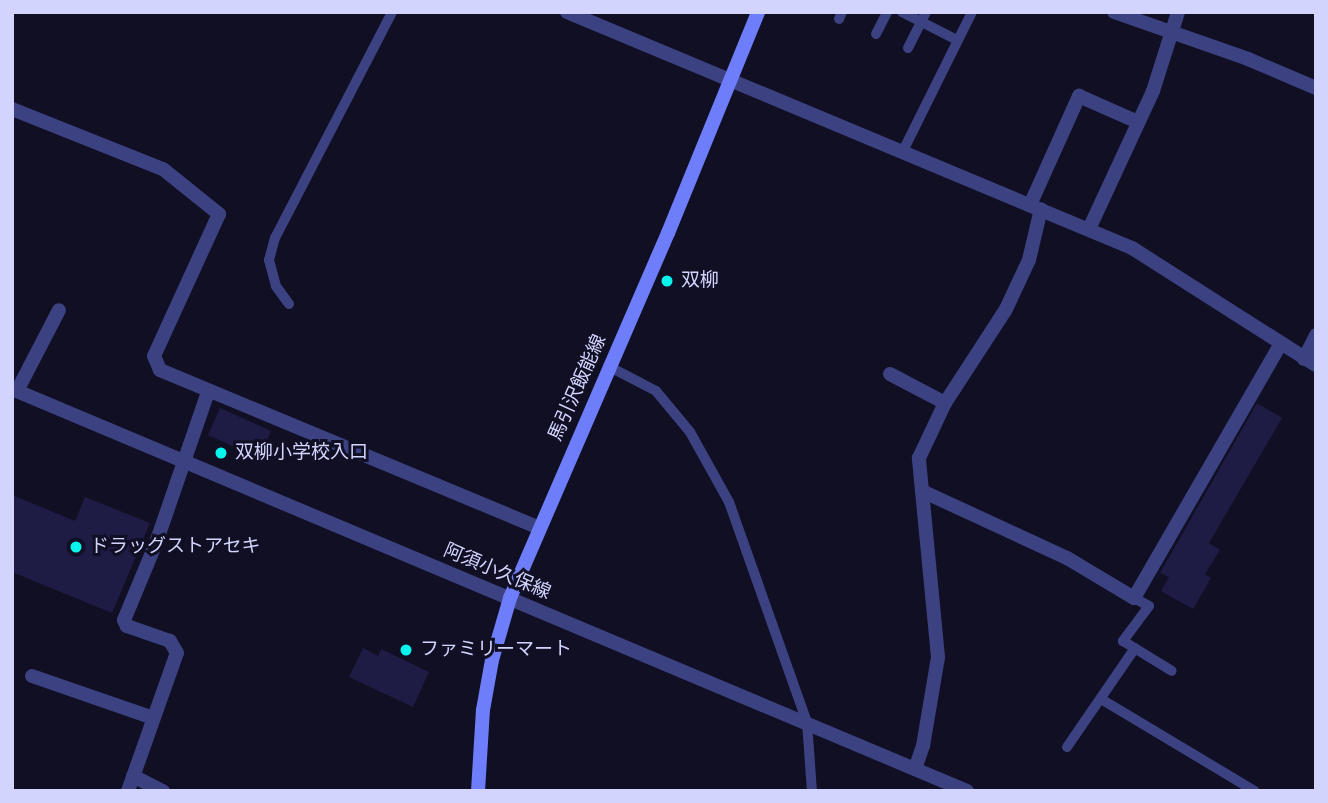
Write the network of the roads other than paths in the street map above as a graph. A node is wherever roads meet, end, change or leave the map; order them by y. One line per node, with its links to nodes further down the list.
1 (392, 12): 21 (lane)
2 (566, 12): 14 (street)
3 (758, 12): 14 (main road, 馬引沢飯能線)
4 (887, 12): 10 (lane)
5 (902, 12): 9 (lane)
6 (972, 12): 12 (lane)
7 (1114, 12): 11 (street)
8 (1178, 12): 11 (street)
9 (924, 17): 12 (lane); 13 (lane)
10 (876, 34)
11 (1171, 34): 15 (street); 17 (street)
12 (957, 40): 18 (lane)
13 (908, 48)
14 (729, 79): 18 (street); 26 (main road, 馬引沢飯能線)
15 (1316, 89)
16 (12, 109): 29 (street)
17 (1138, 122): 19 (street); 20 (street)
18 (902, 153): 19 (street)
19 (1036, 207): 20 (street); 30 (street)
20 (1089, 229): 24 (street)
21 (289, 304)
22 (59, 310): 28 (street)
23 (1316, 335): 25 (street)
24 (1280, 345): 25 (street); 35 (street)
25 (1310, 362)
26 (608, 366): 33 (main road, 馬引沢飯能線); 41 (lane)
27 (890, 374): 30 (street)
28 (15, 390): 31 (street, 阿須小久保線)
29 (208, 392): 31 (street); 33 (street)
30 (945, 403): 32 (street)
31 (183, 462): 34 (street, 阿須小久保線); 40 (street)
32 (922, 491): 35 (street); 43 (street)
33 (538, 527): 34 (main road, 馬引沢飯能線)
34 (510, 598): 41 (street, 阿須小久保線); 47 (main road, 馬引沢飯能線)
35 (1134, 598): 36 (lane)
36 (1135, 648): 37 (lane); 39 (lane)
37 (1172, 671)
38 (32, 676): 40 (street)
39 (1101, 699): 42 (lane); 50 (lane)
40 (153, 718): 44 (street)
41 (807, 722): 43 (street, 阿須小久保線); 48 (lane)
42 (1067, 747)
43 (915, 769): 49 (street, 阿須小久保線)
44 (133, 776): 45 (street); 46 (street)
45 (128, 791)
46 (163, 791)
47 (478, 791)
48 (812, 791)
49 (967, 791)
50 (1255, 791)

